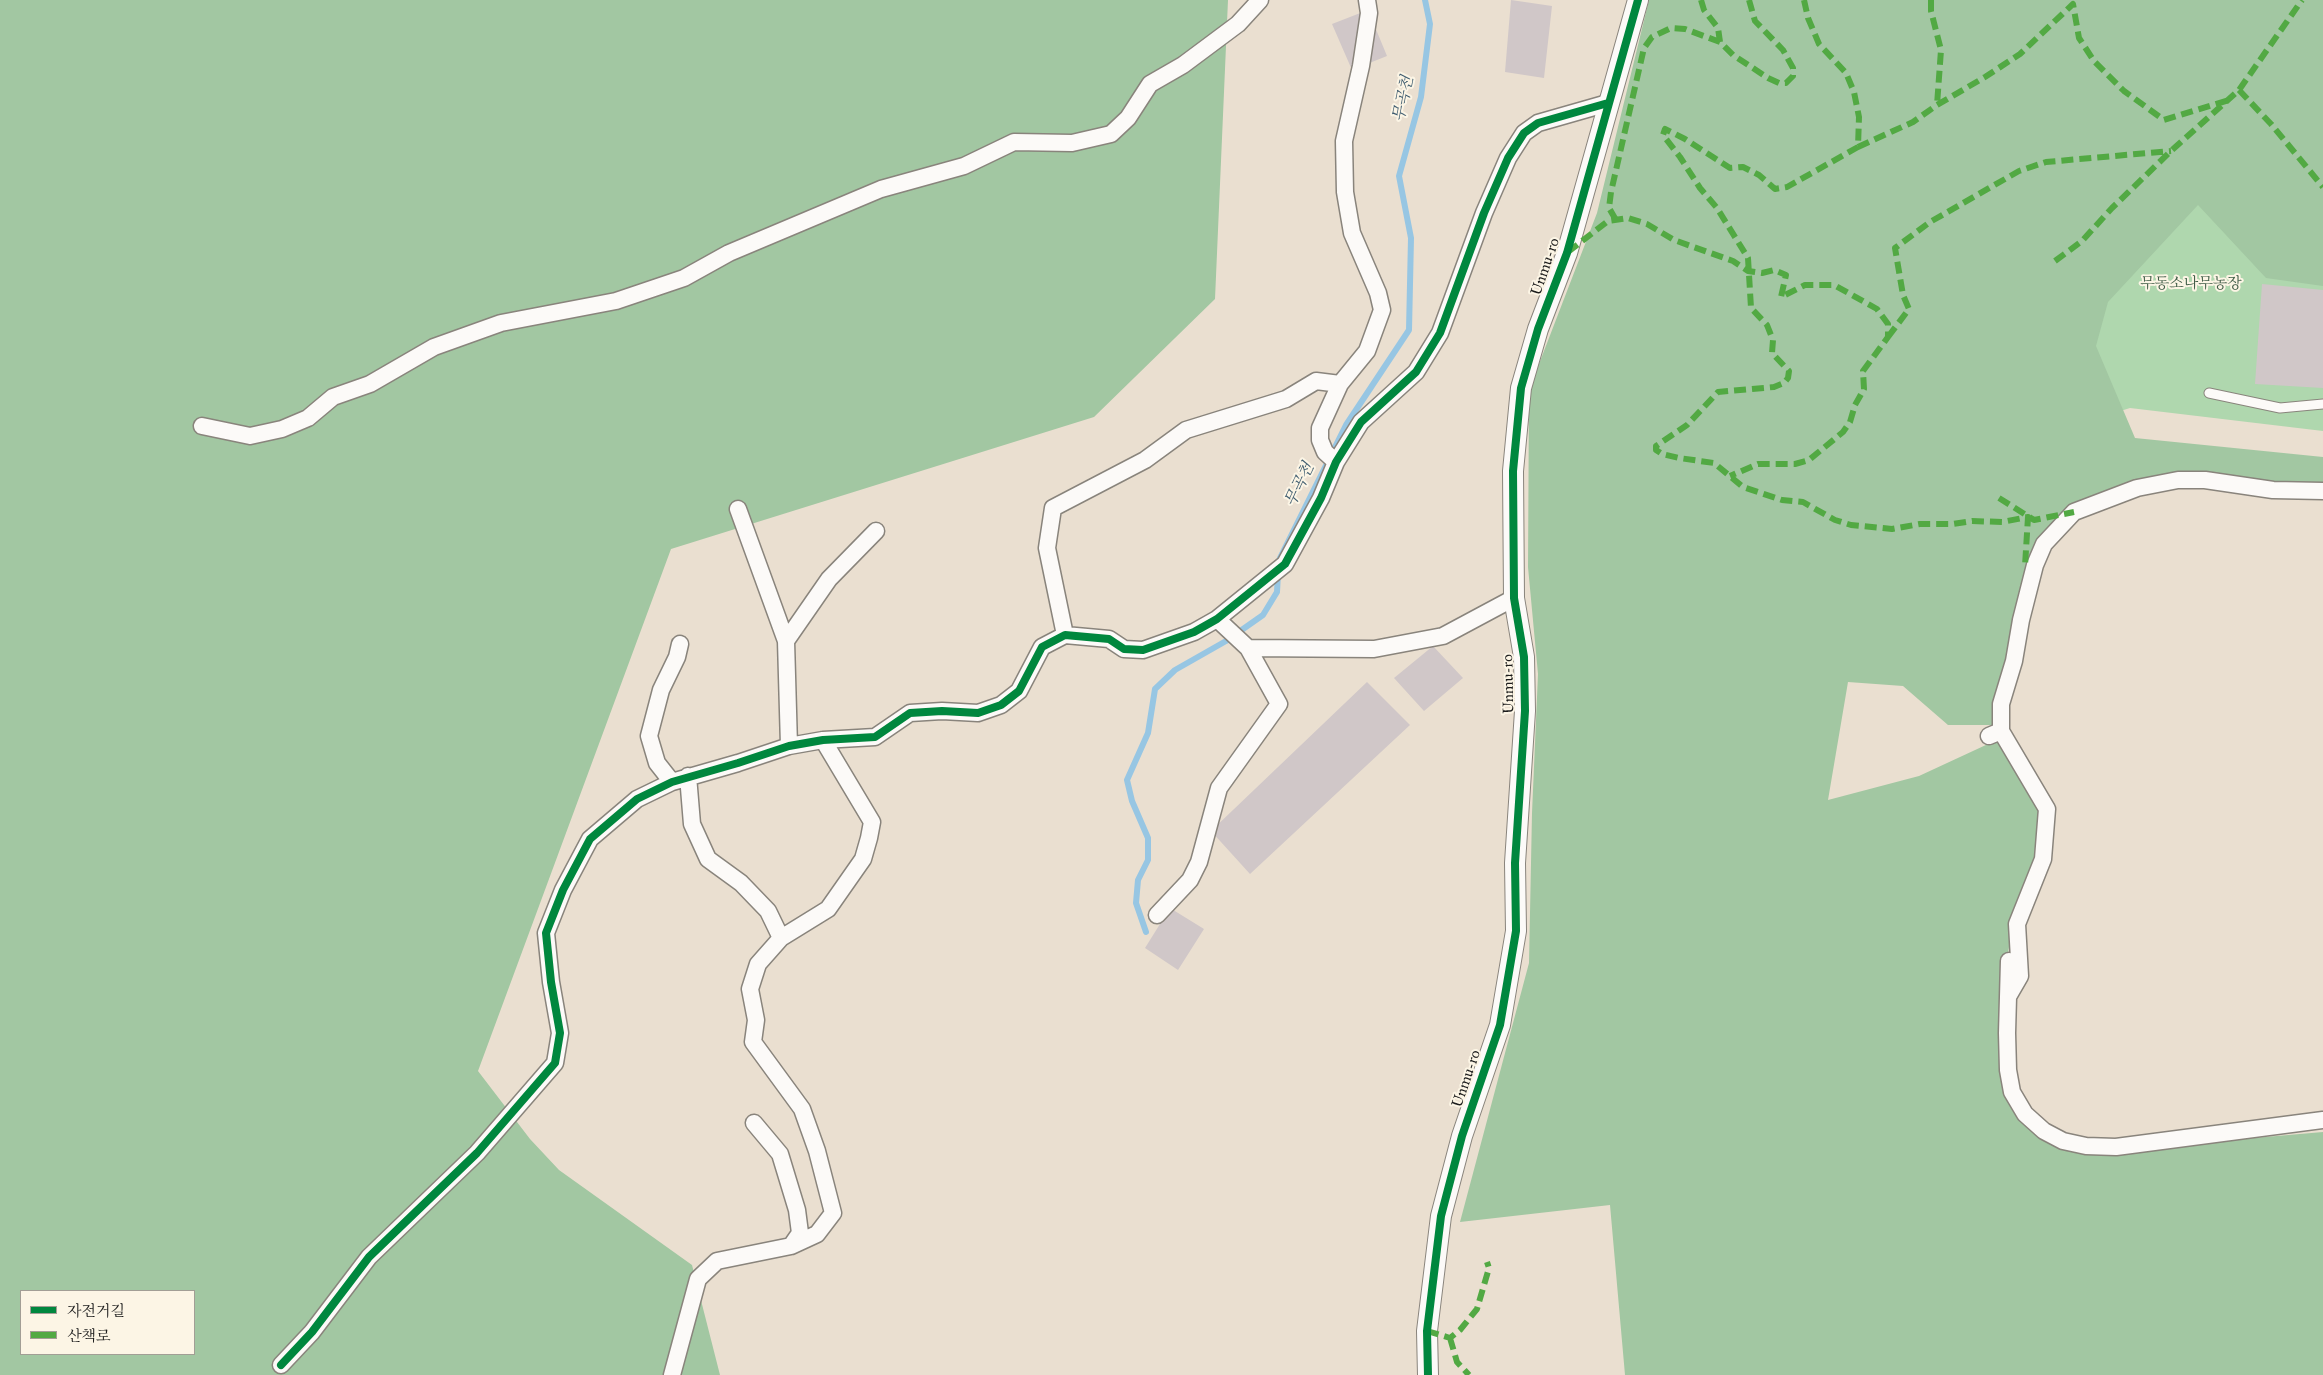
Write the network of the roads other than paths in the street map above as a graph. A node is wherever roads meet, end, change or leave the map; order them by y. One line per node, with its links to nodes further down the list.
1 (1260, 0): 8 (street)
2 (1367, 0): 5 (street)
3 (1638, 0): 4 (street, Unmu-ro)
4 (1608, 103): 9 (street); 13 (street, Unmu-ro)
5 (1340, 384): 9 (street); 15 (street)
6 (2209, 393): 7 (lane)
7 (2323, 404)
8 (202, 426)
9 (1331, 456): 14 (street)
10 (2323, 491): 26 (street)
11 (738, 509): 16 (street)
12 (876, 531): 16 (street)
13 (1514, 598): 18 (street); 32 (street, Unmu-ro)
14 (1216, 619): 15 (street); 18 (street)
15 (1064, 635): 19 (street)
16 (786, 641): 20 (street)
17 (680, 644): 22 (street)
18 (1248, 648): 23 (street)
19 (823, 740): 20 (street); 24 (street)
20 (789, 746): 21 (street)
21 (688, 776): 22 (street); 24 (street)
22 (672, 782): 30 (street)
23 (1157, 915)
24 (781, 938): 29 (street)
25 (2008, 961): 26 (street)
26 (2007, 996): 27 (street)
27 (2323, 1120)
28 (754, 1123): 29 (street)
29 (791, 1246): 31 (street)
30 (281, 1365)
31 (672, 1375)
32 (1428, 1375)

